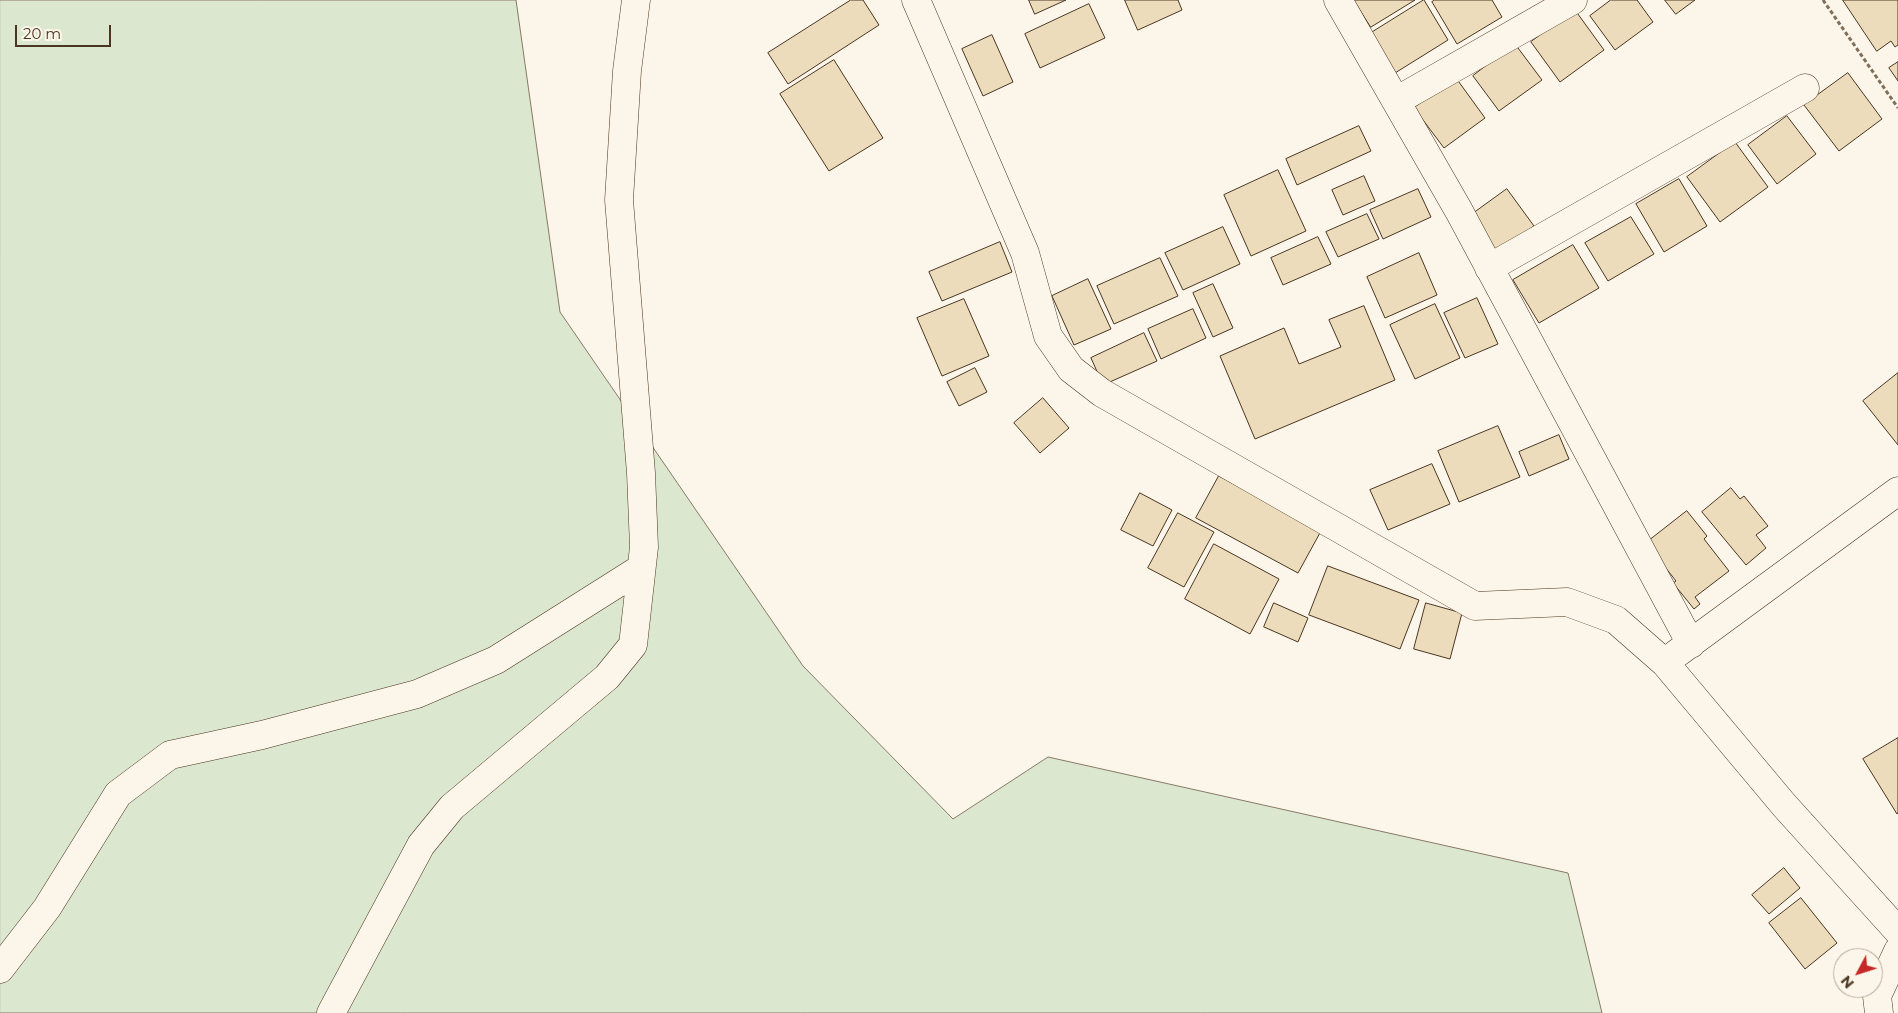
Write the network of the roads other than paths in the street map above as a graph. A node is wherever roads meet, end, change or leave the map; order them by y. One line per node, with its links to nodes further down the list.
1 (636, 0): 9 (street)
2 (916, 0): 11 (street)
3 (1338, 0): 6 (street)
4 (1573, 0): 6 (street)
5 (1805, 88): 7 (street)
6 (1396, 101): 7 (street)
7 (1489, 268): 10 (street)
8 (1898, 491): 10 (street)
9 (640, 569): 14 (street); 15 (street)
10 (1691, 644): 11 (street)
11 (1665, 662): 12 (street)
12 (1898, 931)
13 (1898, 951): 16 (street)
14 (0, 970)
15 (331, 1013)
16 (1879, 1013)

